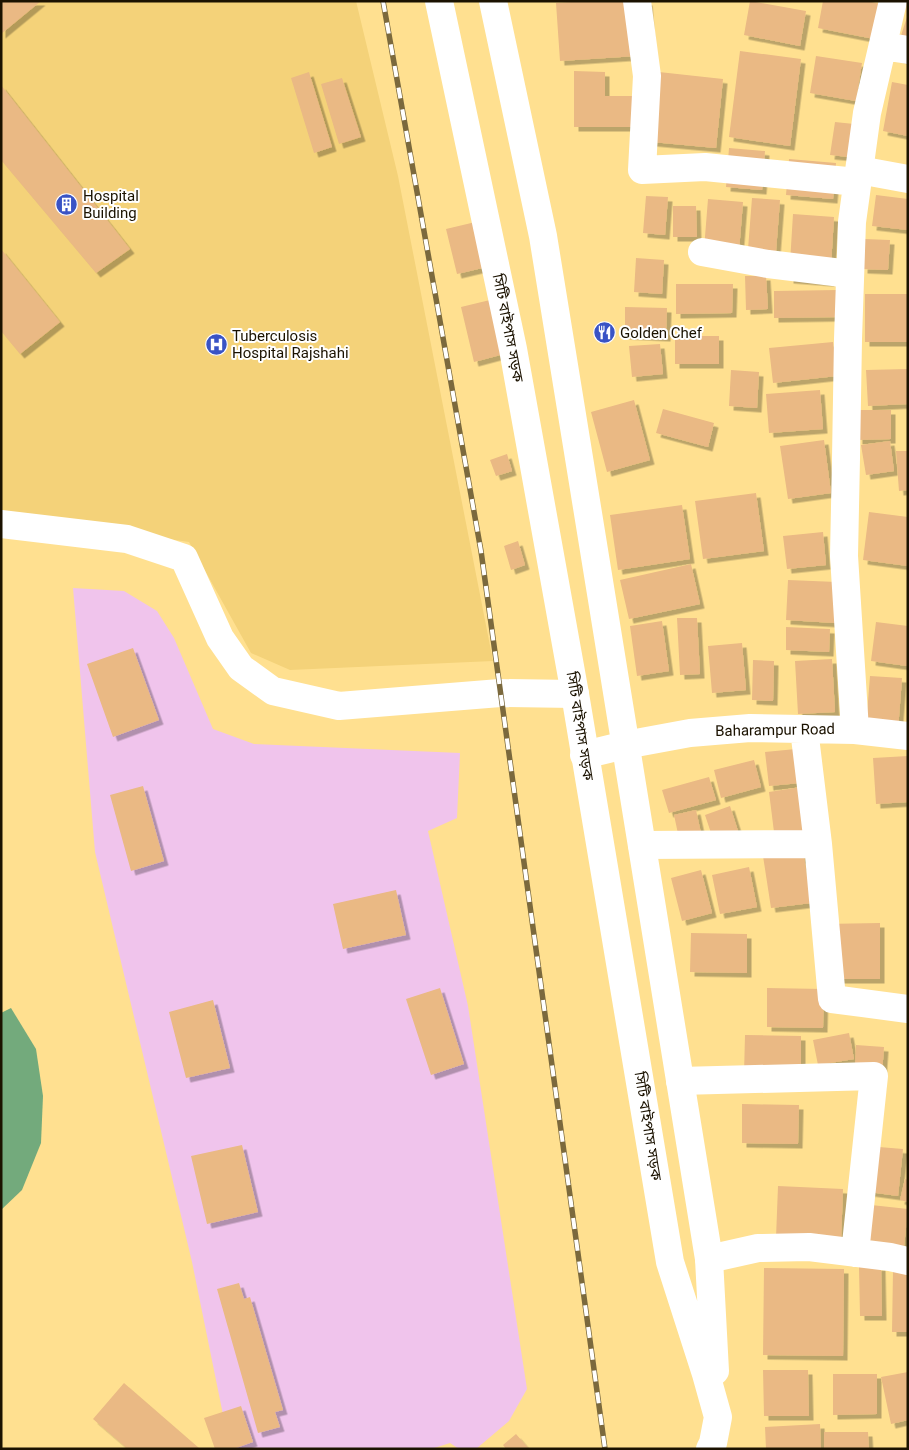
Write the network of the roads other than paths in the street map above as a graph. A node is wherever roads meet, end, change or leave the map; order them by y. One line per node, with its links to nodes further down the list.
1 (439, 1): 11 (street, সিটি বাইপাস সড়ক)
2 (493, 1): 15 (street)
3 (637, 1): 6 (street)
4 (893, 1): 5 (street)
5 (895, 48): 6 (street)
6 (858, 176): 7 (street); 9 (street)
7 (908, 179)
8 (702, 252): 9 (street)
9 (850, 274): 13 (street)
10 (1, 524): 11 (street)
11 (575, 694): 16 (street, সিটি বাইপাস সড়ক)
12 (804, 729): 13 (street, Baharampur Road); 15 (street, Baharampur Road); 17 (street)
13 (855, 730): 14 (street, Baharampur Road)
14 (908, 736)
15 (625, 745): 16 (street, Baharampur Road); 18 (street)
16 (584, 755): 24 (street, সিটি বাইপাস সড়ক)
17 (818, 844): 18 (street); 19 (street)
18 (642, 845): 20 (street)
19 (908, 1009)
20 (680, 1081): 21 (street); 22 (street)
21 (855, 1253): 22 (street); 23 (street)
22 (709, 1259): 24 (street)
23 (908, 1261)
24 (718, 1417): 25 (street, সিটি বাইপাস সড়ক)
25 (710, 1449)

